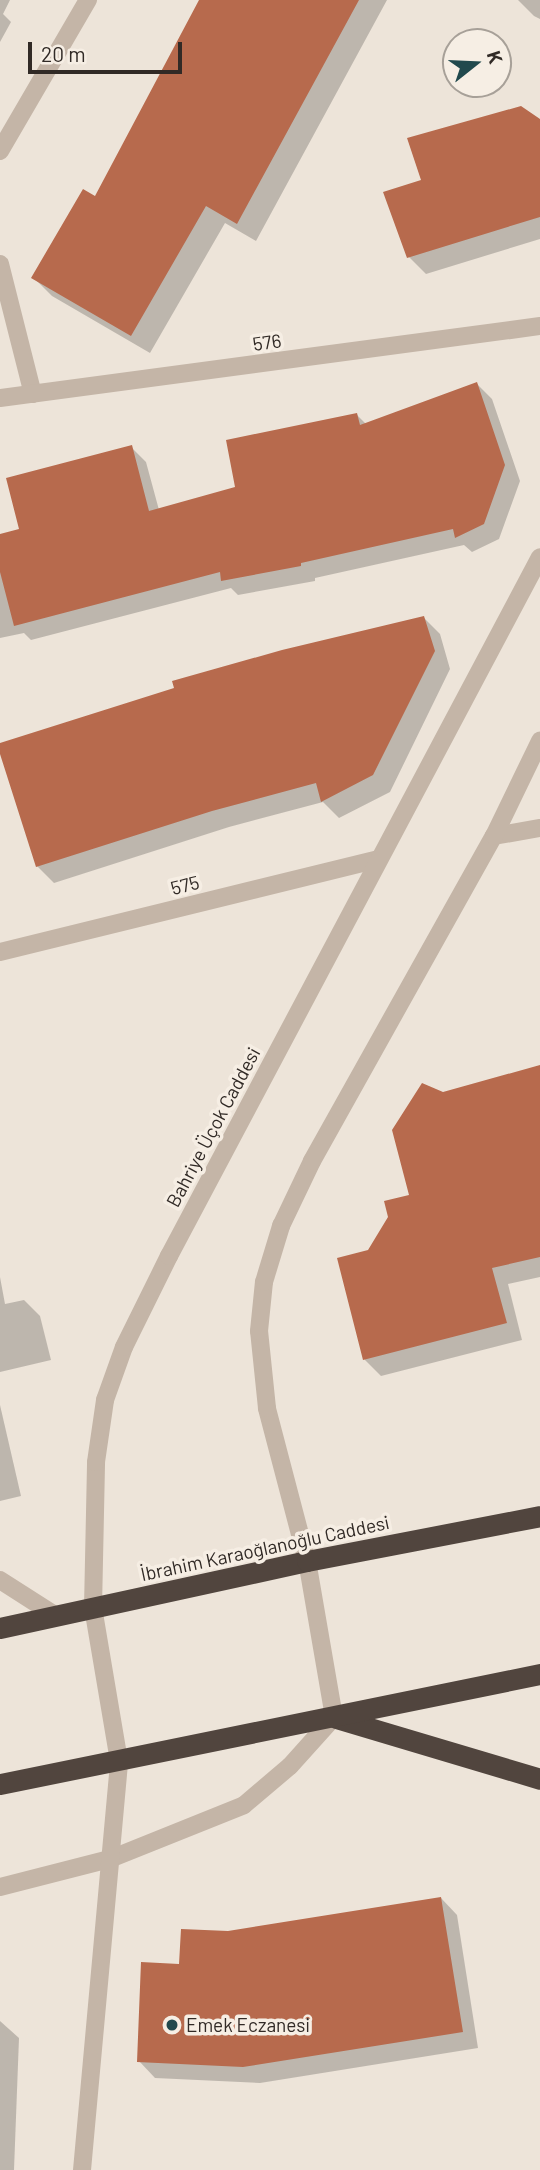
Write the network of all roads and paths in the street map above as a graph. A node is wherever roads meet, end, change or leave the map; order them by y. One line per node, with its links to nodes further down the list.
1 (88, 0): 2 (street)
2 (0, 151)
3 (0, 264): 5 (street)
4 (540, 326): 5 (street, 576)
5 (33, 394): 6 (street, 576)
6 (0, 398)
7 (540, 557): 11 (street, Bahriye Üçok Caddesi)
8 (540, 741): 10 (street)
9 (540, 828): 10 (street)
10 (494, 836): 14 (street)
11 (379, 859): 12 (street, 575); 16 (street, Bahriye Üçok Caddesi)
12 (0, 952)
13 (540, 1516): 14 (highway, İbrahim Karaoğlanoğlu Caddesi)
14 (307, 1560): 16 (highway, İbrahim Karaoğlanoğlu Caddesi); 20 (street)
15 (0, 1580): 17 (street)
16 (93, 1608): 17 (highway, İbrahim Karaoğlanoğlu Caddesi); 21 (street, Bahriye Üçok Caddesi)
17 (57, 1616): 18 (highway, İbrahim Karaoğlanoğlu Caddesi)
18 (0, 1628)
19 (540, 1674): 20 (highway)
20 (334, 1717): 21 (highway); 22 (highway); 24 (street)
21 (119, 1761): 23 (highway); 24 (street, Bahriye Üçok Caddesi)
22 (540, 1779)
23 (0, 1784)
24 (110, 1858): 25 (street); 26 (street, Bahriye Üçok Caddesi)
25 (0, 1887)
26 (82, 2170)

